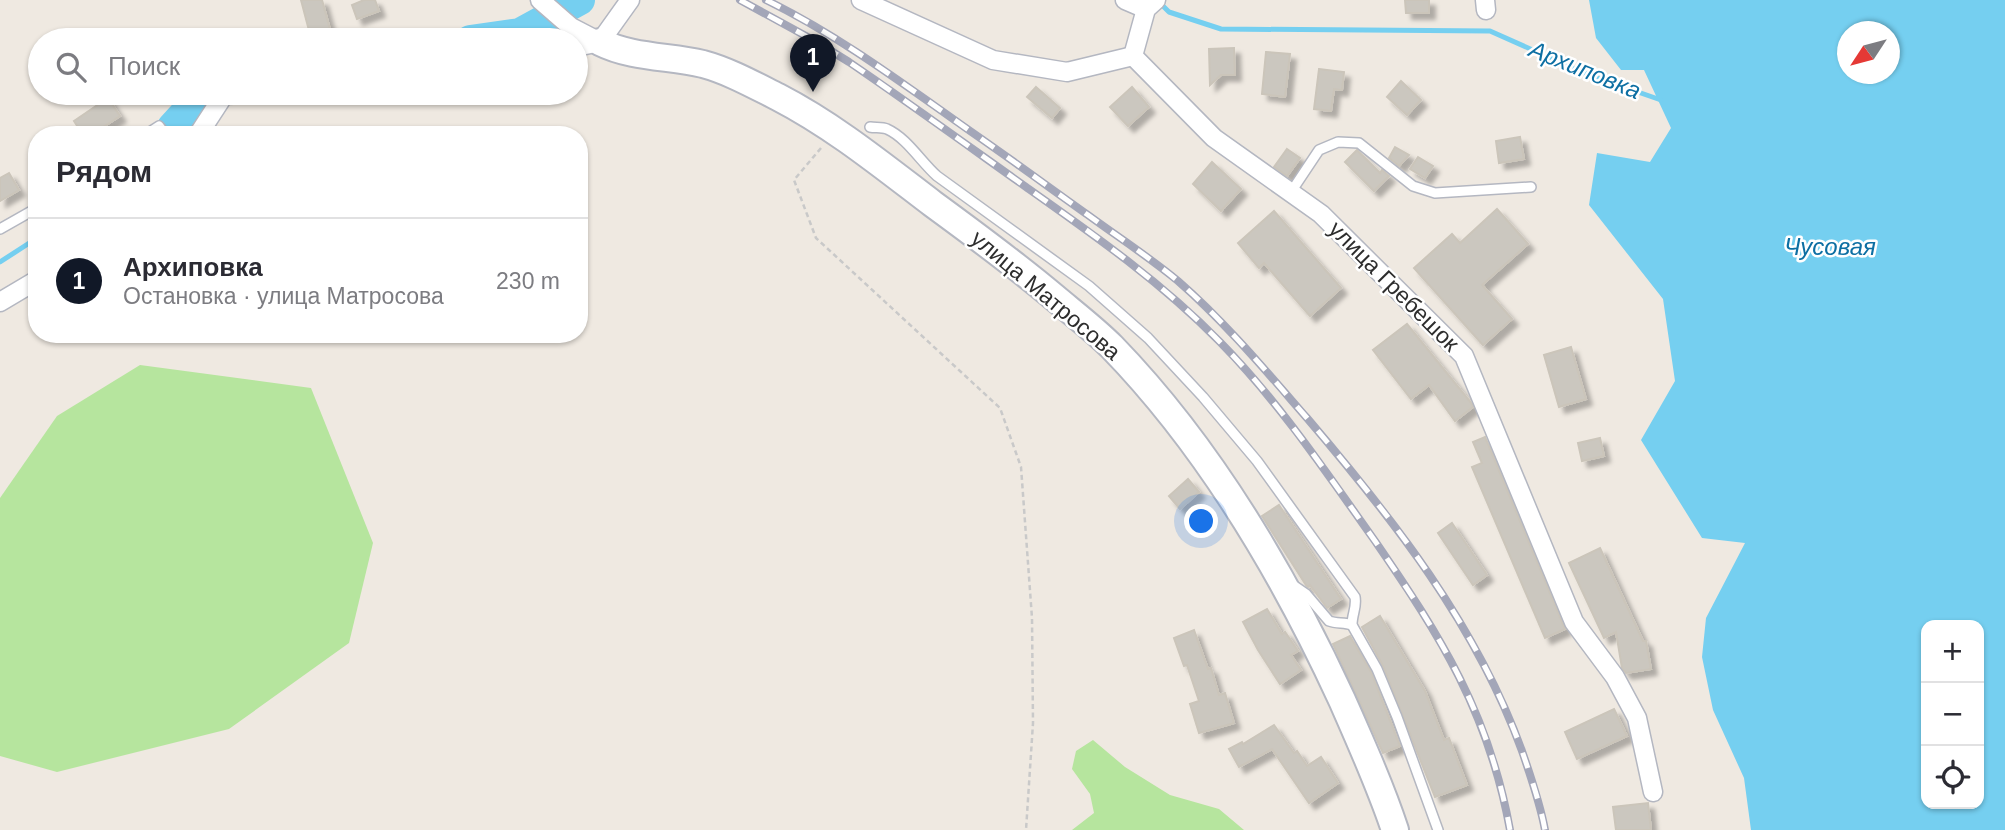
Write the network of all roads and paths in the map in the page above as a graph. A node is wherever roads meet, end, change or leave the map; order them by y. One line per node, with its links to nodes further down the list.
1 (630, 0): 7 (street)
2 (861, 0): 8 (street)
3 (1125, 0): 5 (street)
4 (542, 1): 6 (street)
5 (1151, 5): 8 (street)
6 (572, 28)
7 (588, 45): 12 (street, улица Матросова)
8 (1133, 56): 14 (street, улица Гребешок)
9 (218, 105): 10 (street)
10 (204, 126)
11 (870, 127): 20 (lane)
12 (835, 132): 19 (street, улица Матросова); 22 (path)
13 (1531, 187): 14 (lane)
14 (1291, 192): 21 (street, улица Гребешок)
15 (28, 213): 16 (lane)
16 (0, 229)
17 (28, 285): 18 (street)
18 (0, 302)
19 (1281, 580): 20 (lane); 23 (street, улица Матросова)
20 (1352, 625): 24 (lane)
21 (1653, 792)
22 (1026, 830)
23 (1395, 830)
24 (1439, 830)

